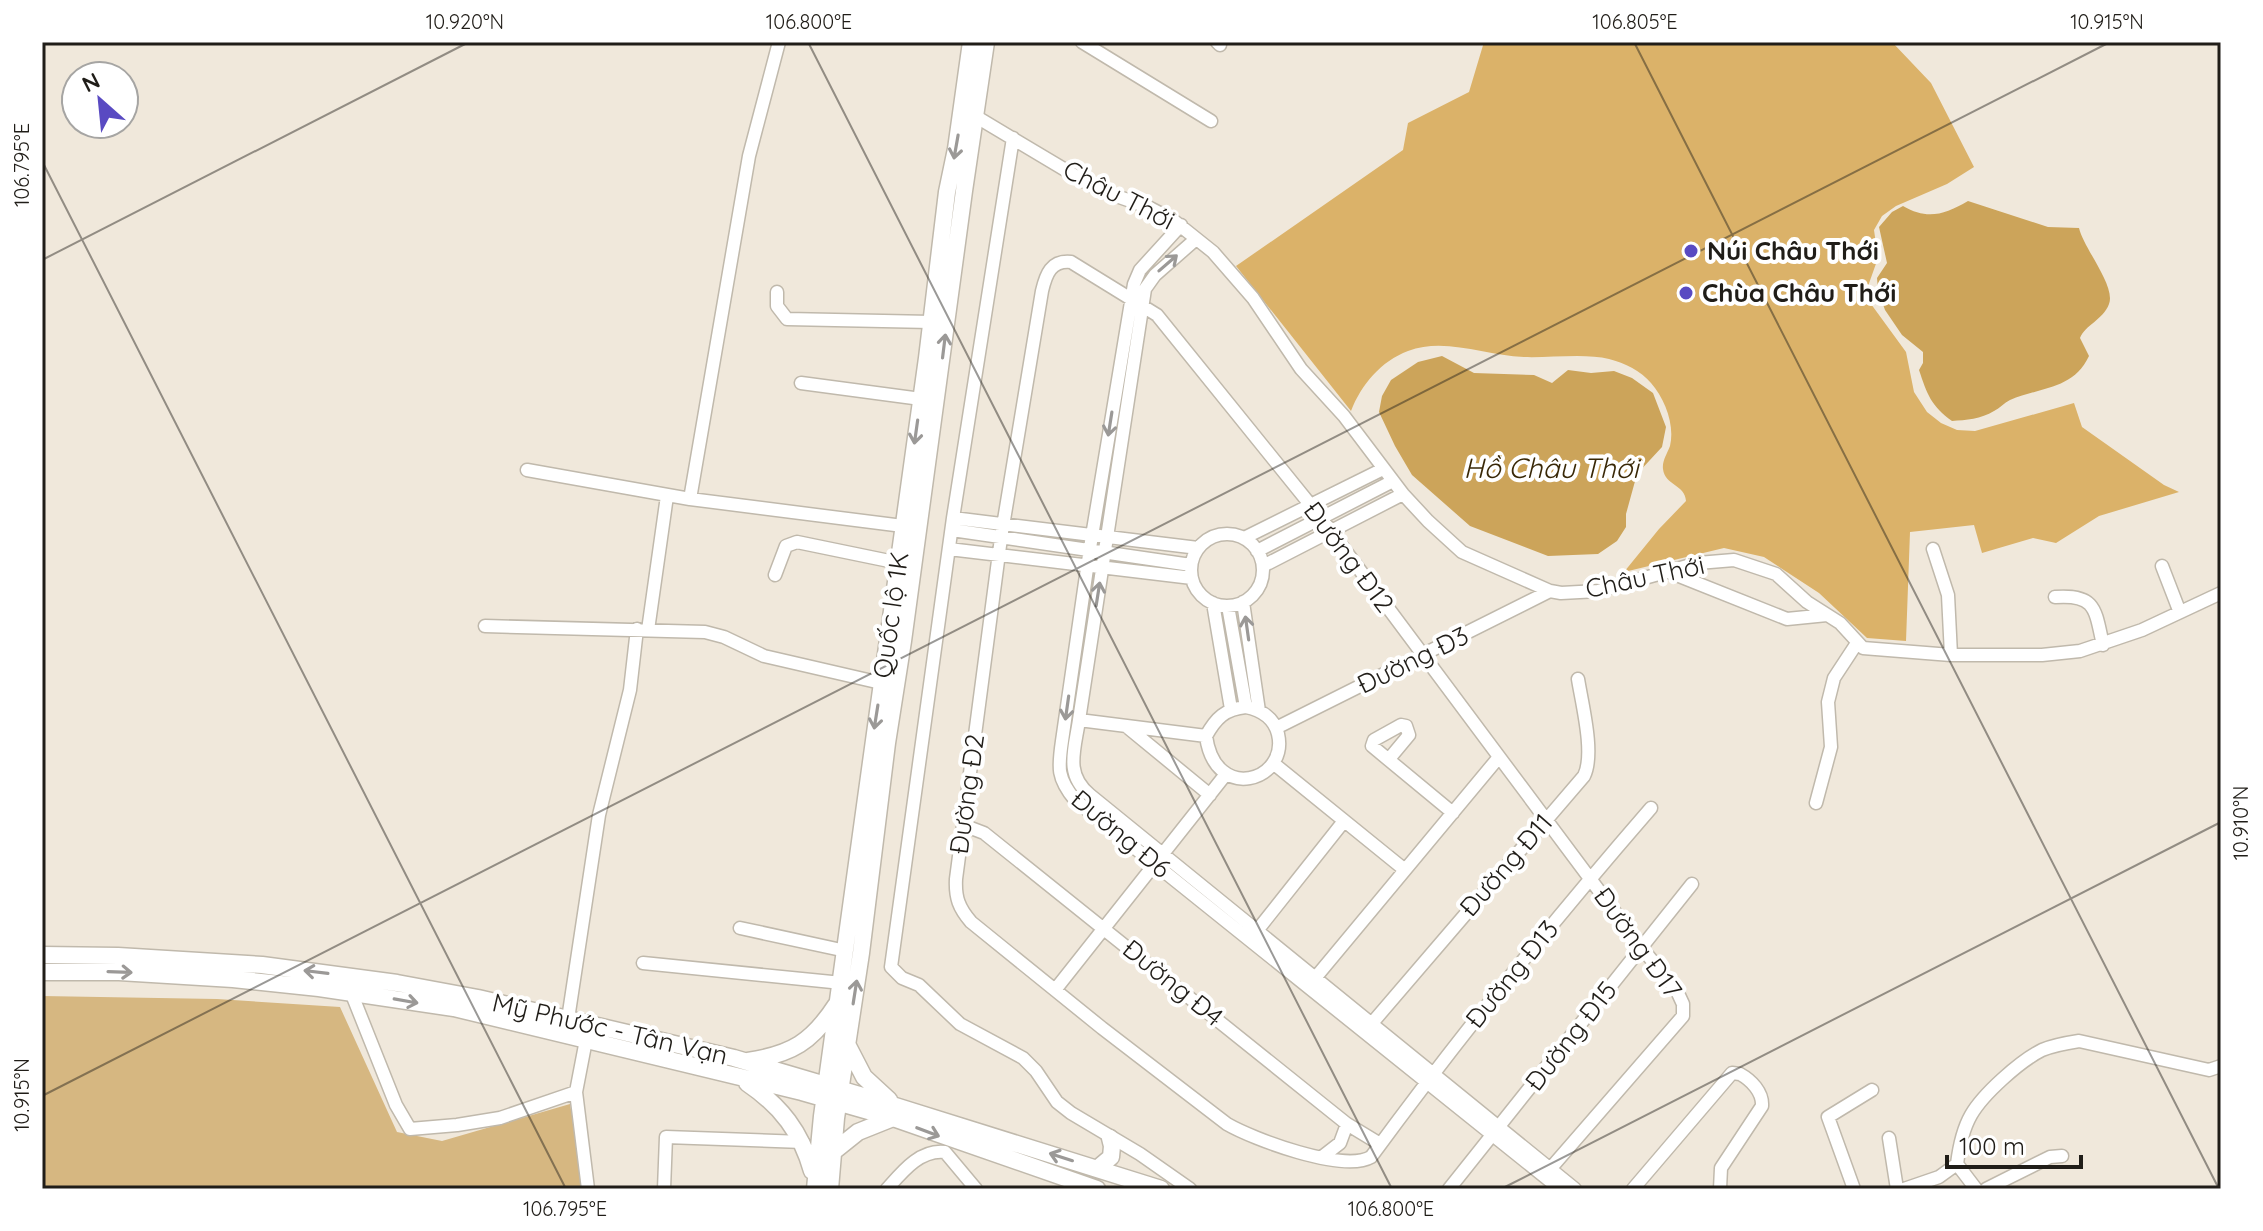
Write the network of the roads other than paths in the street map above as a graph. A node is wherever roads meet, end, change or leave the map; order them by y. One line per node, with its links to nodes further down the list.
1 (779, 42): 21 (street)
2 (971, 42): 5 (main road, Quốc lộ 1K)
3 (986, 42): 5 (main road, Quốc lộ 1K)
4 (1082, 42): 6 (street)
5 (968, 115): 7 (street, Châu Thới); 12 (main road, Quốc lộ 1K, one-way to 12); 103 (main road, Quốc lộ 1K, one-way to 5)
6 (1211, 121)
7 (1013, 138): 8 (street, Châu Thới); 24 (street)
8 (1181, 225): 9 (street, Châu Thới); 11 (street, Đường Đ6)
9 (1196, 239): 11 (street, Đường Đ6, one-way to 9); 16 (street, Châu Thới)
10 (777, 292): 12 (street)
11 (1137, 302): 15 (street, Đường Đ6); 22 (street, Đường Đ12); 26 (street, Đường Đ2)
12 (931, 322): 14 (main road, Quốc lộ 1K)
13 (801, 383): 14 (street)
14 (921, 399): 25 (main road, Quốc lộ 1K, one-way to 25)
15 (1111, 462): 28 (street, Đường Đ6); 29 (street, Đường Đ6)
16 (1383, 469): 18 (street, Châu Thới); 22 (street)
17 (527, 470): 20 (street)
18 (1393, 481): 19 (street, Châu Thới); 23 (street)
19 (1403, 494): 27 (street); 47 (street, Châu Thới)
20 (667, 496): 21 (street); 56 (street)
21 (690, 499): 25 (street)
22 (1310, 505): 23 (street, Đường Đ12); 30 (street)
23 (1321, 518): 27 (street, Đường Đ12); 35 (street)
24 (952, 524): 26 (street); 32 (street)
25 (903, 526): 38 (main road, Quốc lộ 1K)
26 (1002, 531): 28 (street); 34 (street); 37 (street, Đường Đ2)
27 (1331, 531): 41 (street); 59 (street, Đường Đ12)
28 (1092, 535): 29 (street); 34 (street, Đường Đ6)
29 (1107, 536): 31 (street); 36 (street, Đường Đ6)
30 (1244, 538): 31 (street); 35 (street)
31 (1198, 548): 40 (street)
32 (949, 549): 37 (street); 113 (street)
33 (1933, 549): 60 (street)
34 (1090, 550): 36 (street); 39 (street, Đường Đ6)
35 (1257, 551): 41 (street)
36 (1104, 552): 40 (street); 43 (street, Đường Đ6)
37 (999, 554): 39 (street); 83 (street, Đường Đ2)
38 (899, 563): 45 (street); 65 (main road, Quốc lộ 1K)
39 (1088, 565): 43 (street); 63 (street, Đường Đ6)
40 (1191, 565): 46 (street)
41 (1263, 566): 50 (street)
42 (2162, 566): 53 (street)
43 (1102, 567): 46 (street); 63 (street, Đường Đ6, one-way to 43)
44 (1669, 572): 47 (street, Châu Thới); 54 (street); 54 (street, Châu Thới)
45 (775, 575)
46 (1192, 578): 51 (street)
47 (1550, 591): 59 (street, Đường Đ3)
48 (2221, 593): 53 (street)
49 (2055, 597): 58 (street)
50 (1243, 602): 52 (street); 61 (street, one-way to 50)
51 (1213, 603): 52 (street); 62 (street)
52 (1228, 606): 61 (street)
53 (2179, 610): 58 (street)
54 (1827, 615): 57 (street, Châu Thới)
55 (485, 626): 56 (street)
56 (642, 629): 65 (street); 100 (street)
57 (1857, 643): 60 (street); 78 (street)
58 (2103, 645): 60 (street)
59 (1422, 655): 70 (street, Đường Đ3); 73 (street, Đường Đ12)
60 (1951, 655)
61 (1244, 657): 62 (street); 67 (street)
62 (1223, 661): 66 (street)
63 (1080, 669): 68 (street, Đường Đ6); 72 (street, Đường Đ6, one-way to 72)
64 (1578, 679): 81 (street, Đường Đ11)
65 (881, 683): 92 (main road, Quốc lộ 1K, one-way to 92)
66 (1231, 709): 67 (street); 71 (street)
67 (1252, 709): 70 (street)
68 (1079, 720): 69 (street); 72 (street, Đường Đ6)
69 (1125, 725): 71 (street); 77 (street)
70 (1276, 728): 75 (street)
71 (1206, 736): 76 (street)
72 (1069, 742): 84 (street, Đường Đ6)
73 (1499, 757): 80 (street); 81 (street, Đường Đ12)
74 (1389, 759): 80 (street)
75 (1273, 763): 76 (street); 82 (street)
76 (1226, 774): 77 (street)
77 (1210, 795): 84 (street)
78 (1816, 803)
79 (1651, 808): 86 (street, Đường Đ13)
80 (1453, 813): 85 (street)
81 (1545, 819): 86 (street, Đường Đ17); 101 (street, Đường Đ11)
82 (1344, 821): 85 (street); 90 (street)
83 (963, 825): 89 (street, Đường Đ4); 97 (street, Đường Đ2)
84 (1159, 859): 89 (street); 90 (street, Đường Đ6)
85 (1405, 870): 96 (street)
86 (1590, 878): 91 (street, Đường Đ17); 106 (street, Đường Đ13)
87 (1692, 884): 91 (street, Đường Đ15)
88 (740, 928): 92 (street)
89 (1105, 928): 97 (street); 111 (street, Đường Đ4)
90 (1254, 935): 96 (street, Đường Đ6)
91 (1641, 947): 112 (street, Đường Đ15); 124 (street, Đường Đ17)
92 (846, 951): 99 (main road, Quốc lộ 1K)
93 (42, 955): 100 (main road, Mỹ Phước - Tân Vạn, one-way to 93)
94 (643, 963): 99 (street)
95 (42, 972): 98 (main road, Mỹ Phước - Tân Vạn, one-way to 98)
96 (1312, 982): 101 (street, Đường Đ6)
97 (1055, 990): 121 (street, Đường Đ2)
98 (351, 992): 102 (main road, Mỹ Phước - Tân Vạn, one-way to 102); 108 (street)
99 (840, 992): 105 (main road); 109 (main road, Quốc lộ 1K)
100 (568, 1019): 105 (main road, Mỹ Phước - Tân Vạn)
101 (1368, 1027): 106 (street, Đường Đ6)
102 (586, 1040): 105 (main road, Mỹ Phước - Tân Vạn); 108 (street)
103 (847, 1045): 109 (main road, Quốc lộ 1K); 110 (main road)
104 (2221, 1066): 122 (street)
105 (742, 1070): 109 (main road, Mỹ Phước - Tân Vạn); 115 (main road)
106 (1429, 1077): 112 (street, Đường Đ6); 117 (street, Đường Đ13)
107 (1872, 1090): 139 (street)
108 (576, 1092): 127 (street)
109 (833, 1094): 110 (main road, Mỹ Phước - Tân Vạn); 118 (main road, Quốc lộ 1K); 125 (main road, Quốc lộ 1K)
110 (895, 1112): 116 (main road, Mỹ Phước - Tân Vạn, one-way to 116); 118 (main road); 123 (main road, Mỹ Phước - Tân Vạn, one-way to 110)
111 (1347, 1124): 117 (street, Đường Đ4); 121 (street)
112 (1495, 1131): 124 (street, Đường Đ6); 134 (street, Đường Đ15)
113 (1110, 1138): 123 (main road); 133 (street)
114 (1889, 1138): 140 (street)
115 (803, 1142): 125 (main road); 128 (street)
116 (963, 1144): 119 (street); 131 (main road, Mỹ Phước - Tân Vạn)
117 (1380, 1144): 121 (street, Đường Đ2)
118 (833, 1152): 129 (main road, Quốc lộ 1K)
119 (945, 1152): 126 (street); 130 (street)
120 (2062, 1156): 143 (street)
121 (1322, 1157)
122 (1957, 1164): 141 (street); 142 (street)
123 (1098, 1168): 132 (main road, Mỹ Phước - Tân Vạn)
124 (1547, 1172): 135 (street, Đường Đ6); 136 (street, Đường Đ6)
125 (815, 1184)
126 (888, 1188)
127 (588, 1189)
128 (664, 1189)
129 (830, 1189)
130 (976, 1189)
131 (1097, 1189)
132 (1161, 1189)
133 (1190, 1189)
134 (1449, 1189)
135 (1560, 1189)
136 (1575, 1189)
137 (1633, 1189): 138 (street)
138 (1720, 1189)
139 (1854, 1189)
140 (1897, 1189)
141 (1904, 1189)
142 (1976, 1189)
143 (1986, 1189)

